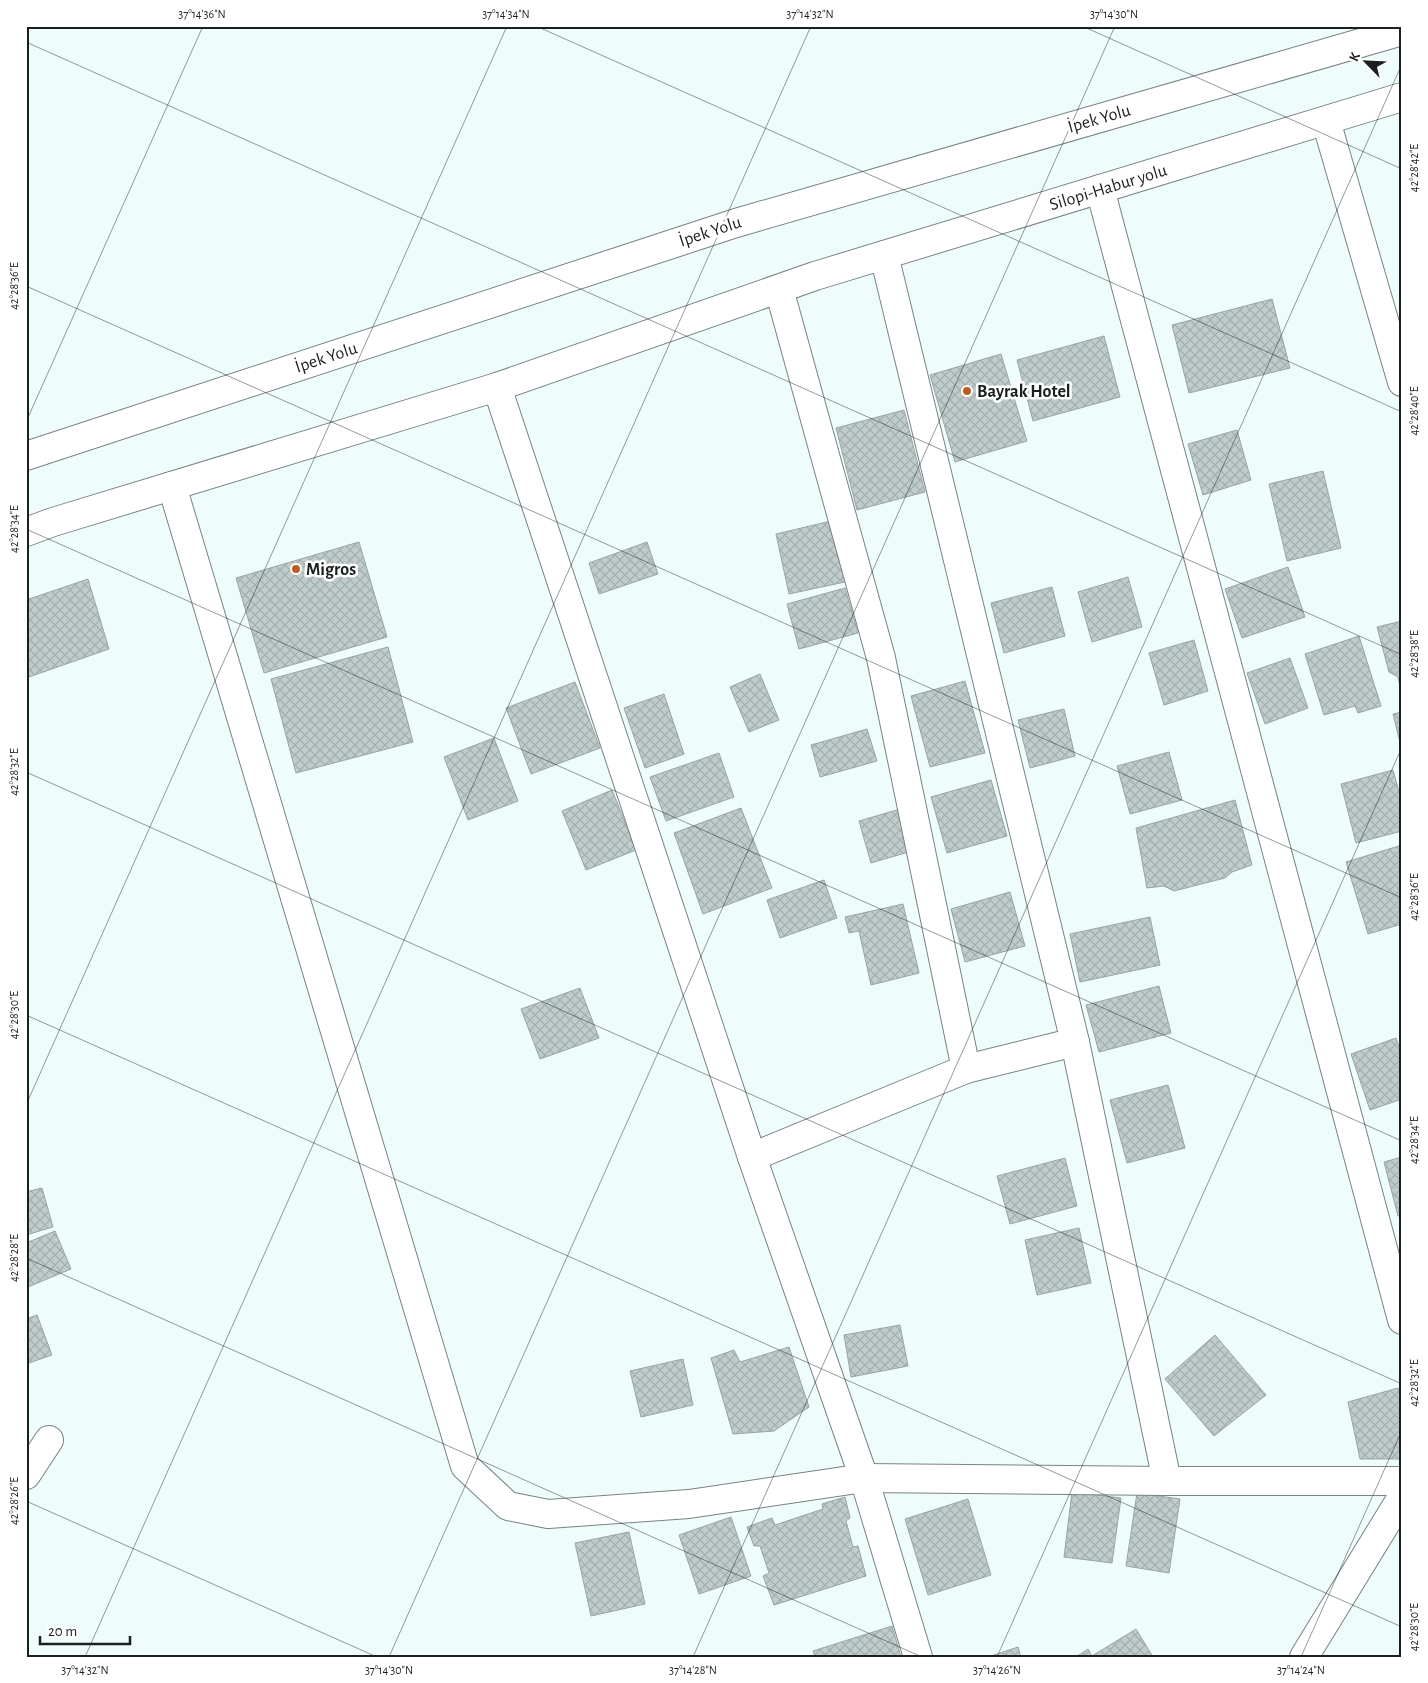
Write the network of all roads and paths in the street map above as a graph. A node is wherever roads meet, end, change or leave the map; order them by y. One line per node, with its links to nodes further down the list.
1 (1402, 31): 9 (main road, İpek Yolu)
2 (1402, 97): 3 (main road, Silopi-Habur yolu)
3 (1326, 121): 4 (main road, Silopi-Habur yolu); 7 (main road)
4 (1100, 189): 5 (main road, Silopi-Habur yolu); 15 (main road)
5 (884, 256): 6 (main road, Silopi-Habur yolu); 12 (main road)
6 (779, 289): 8 (main road, Silopi-Habur yolu); 13 (main road)
7 (1402, 382)
8 (496, 387): 10 (main road, Silopi-Habur yolu); 14 (main road)
9 (26, 456)
10 (172, 486): 11 (main road, Silopi-Habur yolu); 18 (main road)
11 (26, 532)
12 (1075, 1042): 13 (main road); 19 (main road)
13 (966, 1069): 14 (main road)
14 (752, 1157): 18 (main road)
15 (1402, 1320)
16 (49, 1440): 17 (main road)
17 (26, 1475)
18 (864, 1478): 19 (main road); 22 (main road)
19 (1167, 1481): 20 (main road)
20 (1402, 1481)
21 (1402, 1497): 23 (main road)
22 (918, 1657)
23 (1304, 1657)

